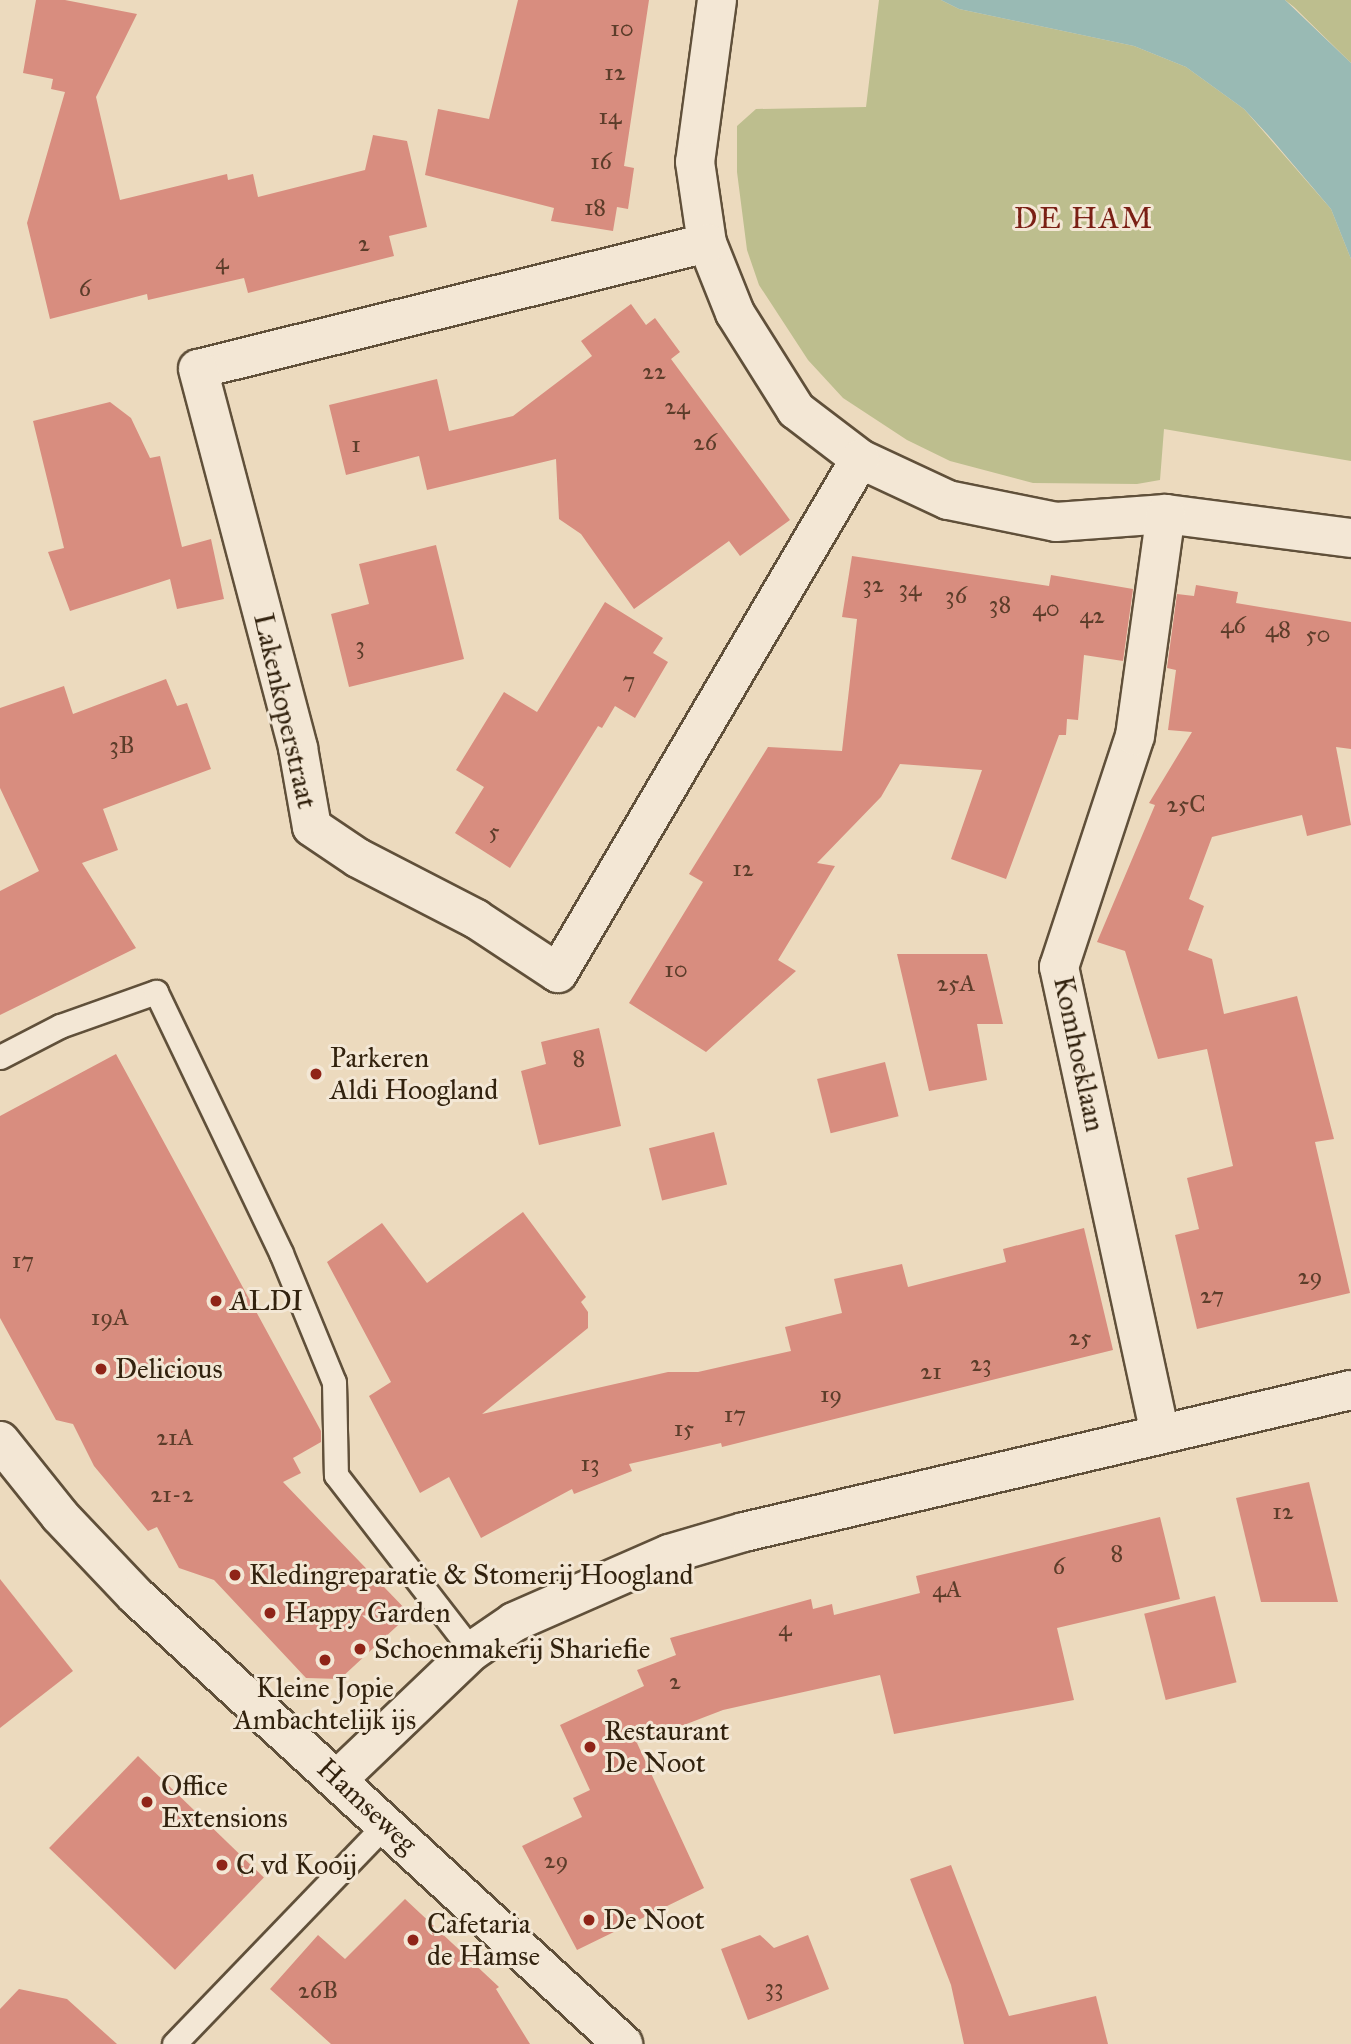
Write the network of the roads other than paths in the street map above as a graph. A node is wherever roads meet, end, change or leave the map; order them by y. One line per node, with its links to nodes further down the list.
1 (717, 0): 2 (street)
2 (707, 243): 3 (street); 3 (street, Lakenkoperstraat)
3 (860, 459): 4 (street)
4 (1166, 514): 5 (street); 8 (street, Komhoeklaan)
5 (1351, 538)
6 (0, 1057): 10 (lane)
7 (1351, 1390): 8 (street)
8 (1160, 1434): 10 (street)
9 (0, 1441): 11 (street, Hamseweg)
10 (472, 1651): 11 (street)
11 (339, 1779): 12 (street, Hamseweg)
12 (386, 1824): 13 (lane); 14 (street, Hamseweg)
13 (174, 2044)
14 (623, 2044)

